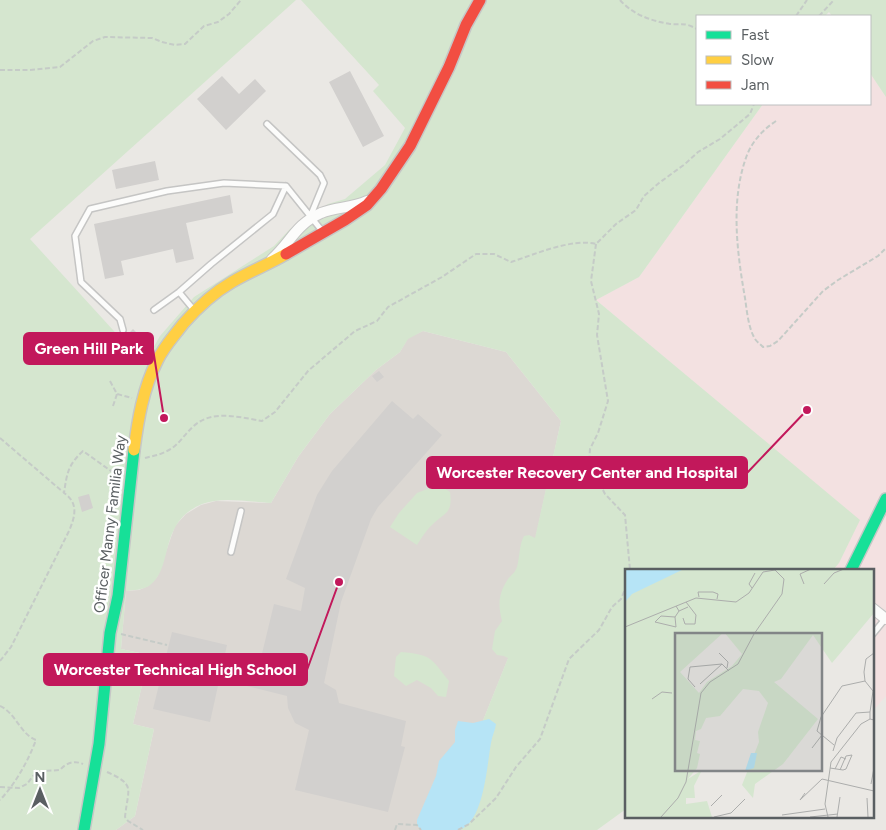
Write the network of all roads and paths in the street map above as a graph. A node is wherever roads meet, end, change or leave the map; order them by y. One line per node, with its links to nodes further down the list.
1 (241, 0): 9 (path)
2 (480, 0): 14 (street, Officer Manny Familia Way)
3 (620, 0): 8 (path)
4 (807, 0): 6 (path)
5 (834, 0): 7 (path)
6 (797, 15)
7 (820, 15)
8 (696, 28)
9 (0, 70)
10 (754, 105): 17 (path)
11 (776, 121): 18 (path)
12 (267, 124): 15 (lane)
13 (286, 186): 15 (lane); 20 (lane); 23 (lane)
14 (374, 197): 15 (street, Officer Manny Familia Way); 16 (street, Officer Manny Familia Way)
15 (310, 218): 16 (lane); 19 (street, Officer Manny Familia Way)
16 (324, 233): 19 (street, Officer Manny Familia Way)
17 (596, 244): 29 (path); 34 (path)
18 (886, 248)
19 (257, 269): 22 (street, Officer Manny Familia Way)
20 (179, 292): 21 (lane); 22 (lane)
21 (154, 310)
22 (195, 310): 26 (street, Officer Manny Familia Way)
23 (123, 330)
24 (110, 381): 25 (path)
25 (117, 394): 26 (path); 27 (path)
26 (142, 400): 29 (street, Officer Manny Familia Way)
27 (113, 406)
28 (0, 438): 30 (path)
29 (131, 463): 30 (path); 45 (street, Officer Manny Familia Way)
30 (64, 493): 42 (path)
31 (886, 499): 35 (street)
32 (241, 511): 33 (lane)
33 (231, 552)
34 (630, 569)
35 (851, 569)
36 (625, 589): 48 (path)
37 (874, 609): 38 (street)
38 (886, 618): 39 (lane)
39 (874, 633)
40 (116, 634): 41 (path)
41 (167, 645)
42 (0, 661)
43 (0, 706): 44 (path)
44 (0, 800)
45 (84, 830)
46 (395, 830): 47 (path)
47 (421, 830)
48 (458, 830)

